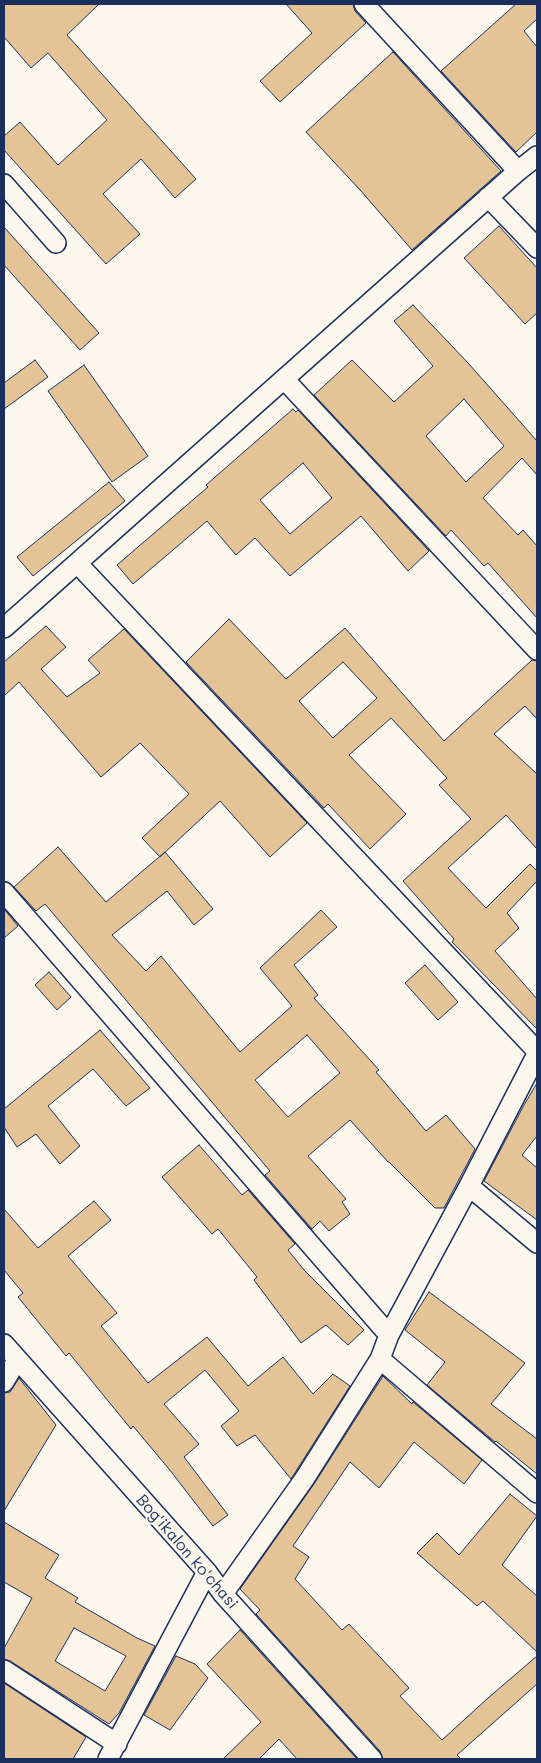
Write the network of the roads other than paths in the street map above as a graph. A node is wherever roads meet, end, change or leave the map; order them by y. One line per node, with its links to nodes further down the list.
1 (364, 4): 3 (street)
2 (537, 156): 3 (street)
3 (518, 171): 5 (street)
4 (4, 184): 6 (street)
5 (488, 197): 7 (street); 8 (street)
6 (56, 243)
7 (537, 248)
8 (284, 379): 9 (street); 11 (street)
9 (77, 563): 10 (street); 13 (street)
10 (4, 628)
11 (537, 650)
12 (4, 892): 16 (street)
13 (537, 1052): 14 (street)
14 (469, 1186): 15 (street); 16 (street)
15 (537, 1244)
16 (389, 1335): 18 (street)
17 (4, 1344): 19 (street, Bog'ikalon ko'chasi)
18 (380, 1359): 21 (street); 23 (street)
19 (17, 1360): 20 (street); 22 (street, Bog'ikalon ko'chasi)
20 (4, 1382)
21 (537, 1492)
22 (207, 1572): 23 (street, Bog'ikalon ko'chasi); 25 (street)
23 (223, 1594): 26 (street, Bog'ikalon ko'chasi)
24 (4, 1670): 25 (street)
25 (112, 1752)
26 (372, 1759)

